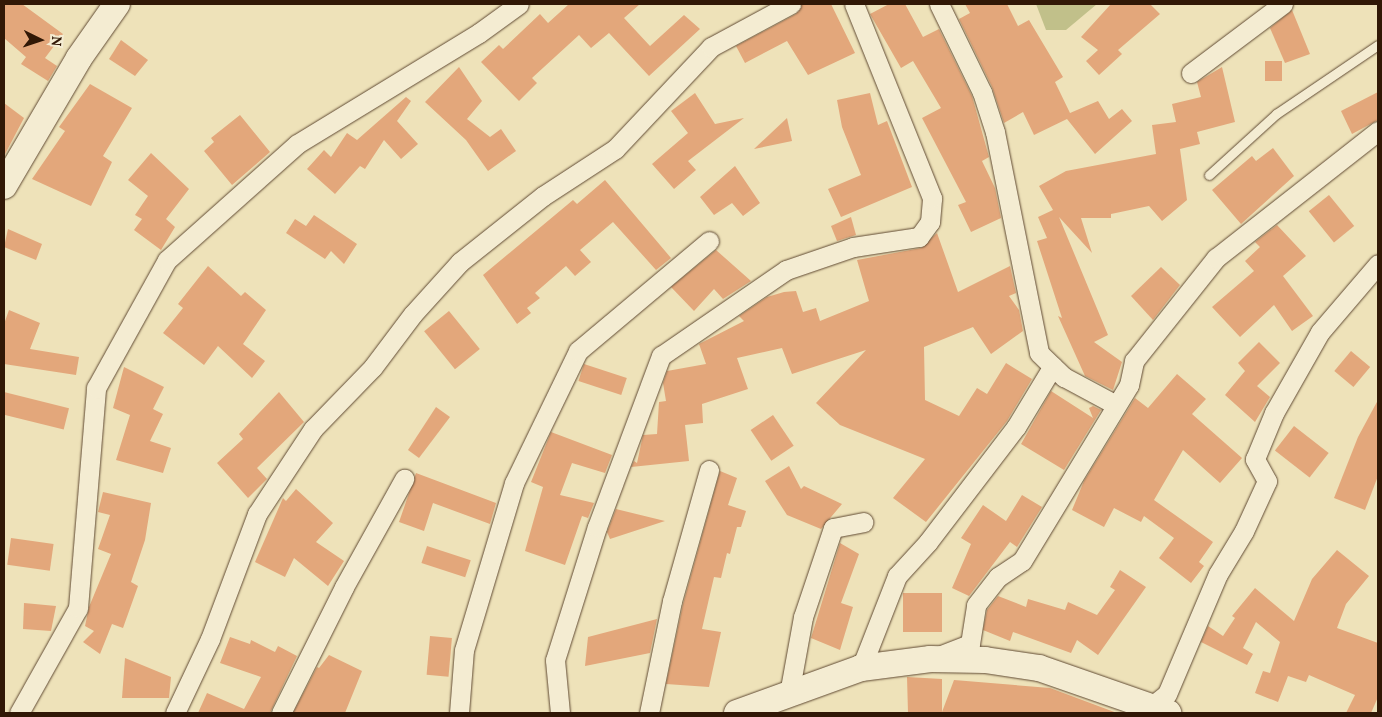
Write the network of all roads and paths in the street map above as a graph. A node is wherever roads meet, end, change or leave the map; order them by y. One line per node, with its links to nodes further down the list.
1 (117, 4): 11 (main road)
2 (519, 4): 23 (street)
3 (791, 4): 24 (street)
4 (854, 4): 27 (street)
5 (939, 4): 14 (street)
6 (1283, 4): 8 (street)
7 (1378, 45): 10 (lane)
8 (1191, 73)
9 (1378, 131): 15 (street)
10 (1209, 175)
11 (4, 186)
12 (710, 241): 26 (street)
13 (1378, 264): 22 (street)
14 (1053, 366): 15 (street); 20 (street)
15 (1116, 405): 19 (street)
16 (709, 470): 28 (street)
17 (404, 479): 25 (street)
18 (863, 522): 21 (street)
19 (930, 659): 20 (main road); 22 (main road)
20 (862, 668): 21 (main road)
21 (790, 694): 29 (main road)
22 (1160, 710)
23 (19, 713)
24 (175, 713)
25 (281, 713)
26 (459, 713)
27 (560, 713)
28 (649, 713)
29 (737, 713)

